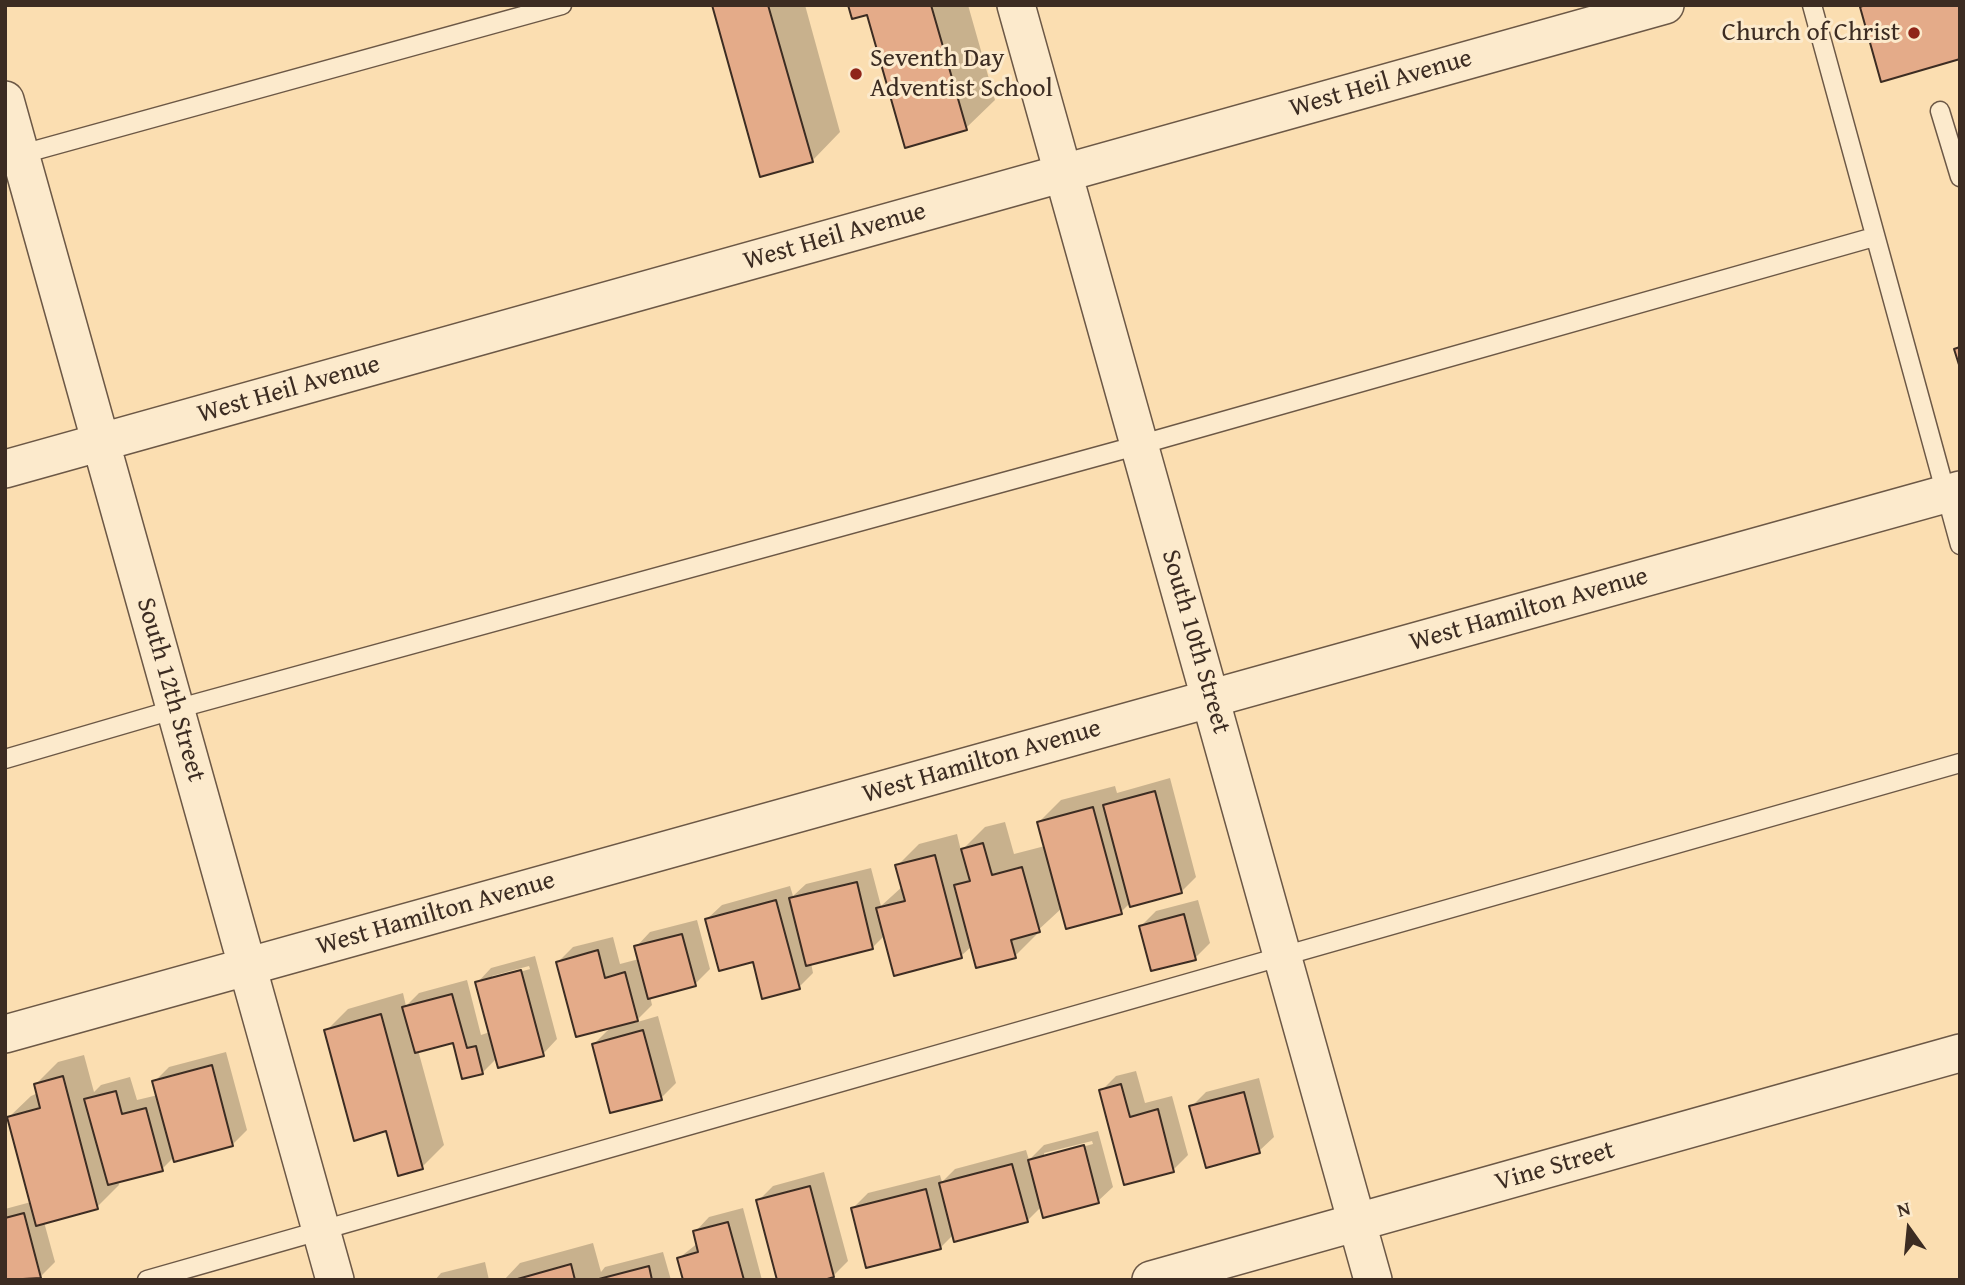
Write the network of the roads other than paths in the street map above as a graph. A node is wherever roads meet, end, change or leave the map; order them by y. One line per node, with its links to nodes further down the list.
1 (562, 5): 7 (lane)
2 (1016, 5): 8 (street, South 10th Street)
3 (1665, 5): 8 (street, West Heil Avenue)
4 (1812, 5): 10 (lane)
5 (5, 100): 7 (street, South 12th Street)
6 (1940, 111): 9 (lane)
7 (13, 157): 11 (street, South 12th Street)
8 (1063, 173): 11 (street, West Heil Avenue); 12 (street, South 10th Street)
9 (1960, 177)
10 (1874, 237): 12 (lane); 14 (lane)
11 (101, 443): 13 (street, West Heil Avenue); 17 (street, South 12th Street)
12 (1139, 445): 16 (street, South 10th Street); 17 (lane)
13 (5, 469)
14 (1953, 492): 15 (lane); 16 (street, West Hamilton Avenue)
15 (1960, 545)
16 (1210, 698): 20 (street, South 10th Street); 21 (street, West Hamilton Avenue)
17 (176, 709): 18 (lane); 21 (street, South 12th Street)
18 (5, 759)
19 (1960, 763): 20 (lane)
20 (1282, 956): 24 (street, South 10th Street); 25 (lane)
21 (247, 966): 22 (street, West Hamilton Avenue); 25 (street, South 12th Street)
22 (5, 1034)
23 (1960, 1054): 24 (street, Vine Street)
24 (1357, 1223): 28 (street, Vine Street); 29 (street, South 10th Street)
25 (322, 1232): 26 (lane); 27 (street, South 12th Street)
26 (147, 1280)
27 (335, 1280)
28 (1151, 1280)
29 (1373, 1280)

